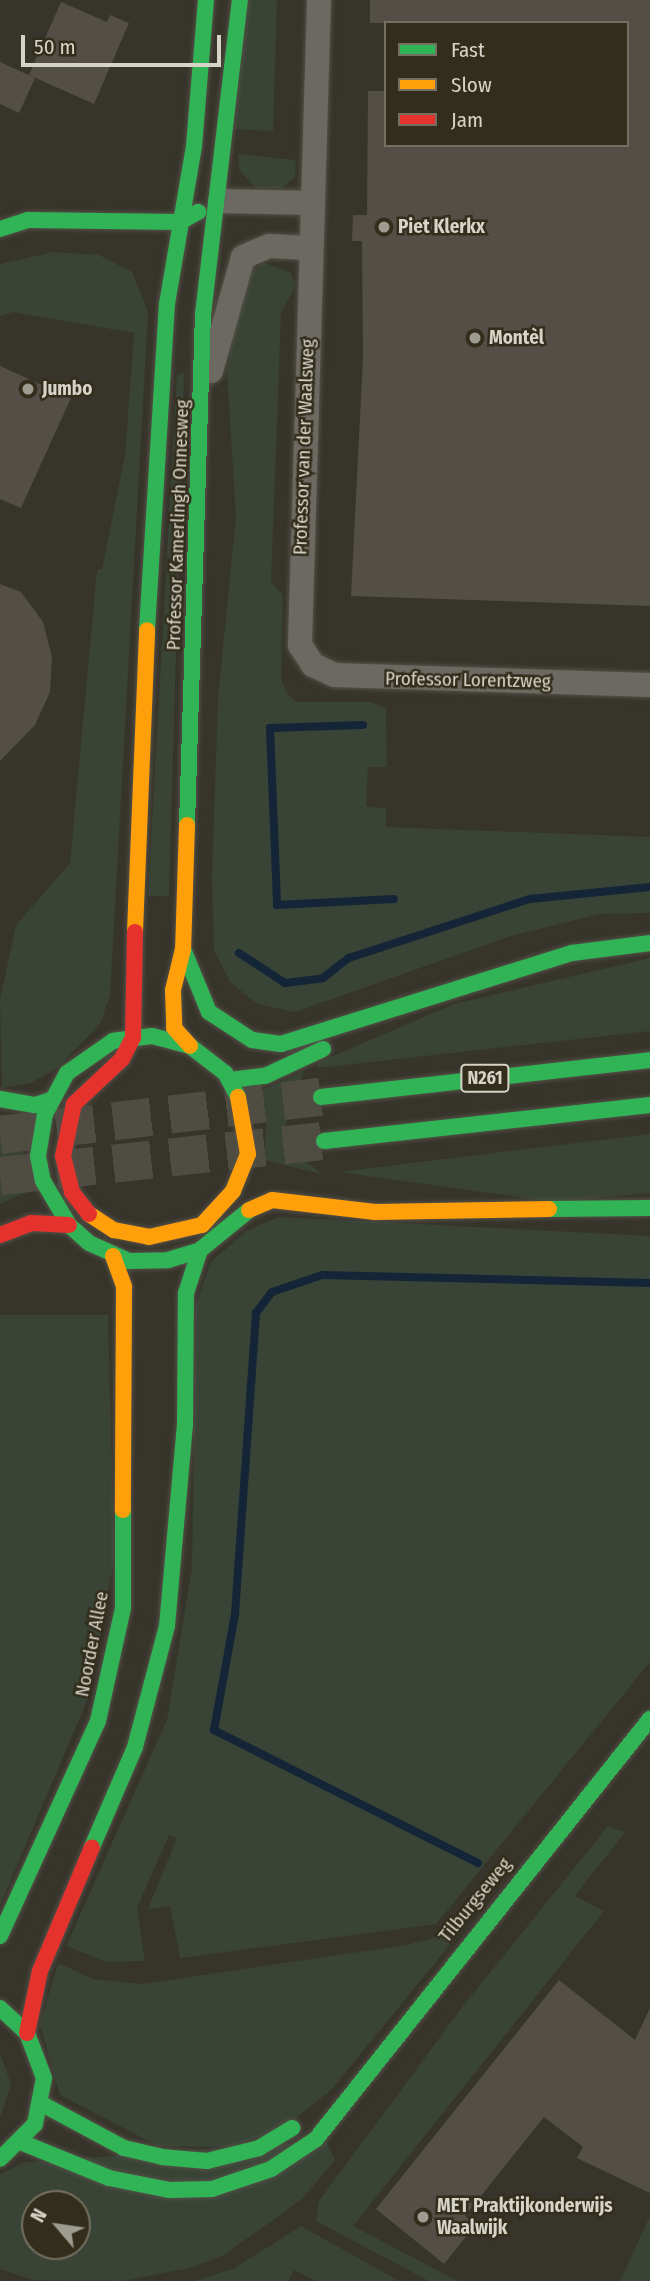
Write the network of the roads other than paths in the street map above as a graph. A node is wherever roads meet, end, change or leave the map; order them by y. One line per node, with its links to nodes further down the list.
1 (206, 0): 6 (main road, Professor Kamerlingh Onnesweg)
2 (240, 0): 4 (main road, Professor Kamerlingh Onnesweg)
3 (319, 0): 5 (street, Professor van der Waalsweg)
4 (220, 201): 5 (street); 6 (main road); 9 (main road, Professor Kamerlingh Onnesweg)
5 (312, 203): 8 (street, Professor van der Waalsweg)
6 (180, 222): 7 (main road); 9 (main road); 13 (main road, Professor Kamerlingh Onnesweg)
7 (0, 229)
8 (310, 248): 10 (street); 11 (street, Professor van der Waalsweg)
9 (213, 249): 10 (main road, Professor Kamerlingh Onnesweg)
10 (204, 395): 15 (main road, Professor Kamerlingh Onnesweg)
11 (300, 645): 12 (street, Professor Lorentzweg)
12 (650, 685)
13 (132, 893): 17 (main road, Professor Kamerlingh Onnesweg); 18 (main road, Professor Kamerlingh Onnesweg)
14 (650, 943): 16 (main road)
15 (183, 949): 16 (main road); 19 (main road, Professor Kamerlingh Onnesweg)
16 (369, 1021): 21 (main road)
17 (133, 1037): 18 (main road); 19 (main road); 31 (main road)
18 (103, 1045): 24 (main road)
19 (190, 1046): 21 (main road)
20 (650, 1059): 22 (main road, N261)
21 (230, 1080): 29 (main road)
22 (321, 1097)
23 (0, 1099): 24 (main road)
24 (50, 1100): 30 (main road)
25 (650, 1105): 26 (main road, N261)
26 (324, 1141)
27 (261, 1177): 29 (main road)
28 (322, 1186): 32 (main road)
29 (233, 1191): 36 (main road)
30 (51, 1198): 31 (main road); 34 (main road); 35 (main road)
31 (80, 1204): 36 (main road)
32 (415, 1208): 33 (main road); 38 (main road)
33 (650, 1208)
34 (0, 1217)
35 (69, 1225): 37 (main road); 39 (main road)
36 (182, 1234): 40 (main road)
37 (0, 1235)
38 (200, 1250): 40 (main road); 41 (main road)
39 (113, 1256): 40 (main road); 43 (main road, Noorder Allee)
40 (173, 1259): 41 (main road)
41 (179, 1437): 45 (main road)
42 (650, 1719): 47 (main road, Tilburgseweg)
43 (0, 1936)
44 (0, 2008): 45 (main road)
45 (27, 2033): 46 (main road)
46 (42, 2104): 47 (main road, Tilburgseweg); 48 (main road)
47 (334, 2110): 48 (main road, Tilburgseweg)
48 (23, 2143): 49 (main road)
49 (0, 2159)

